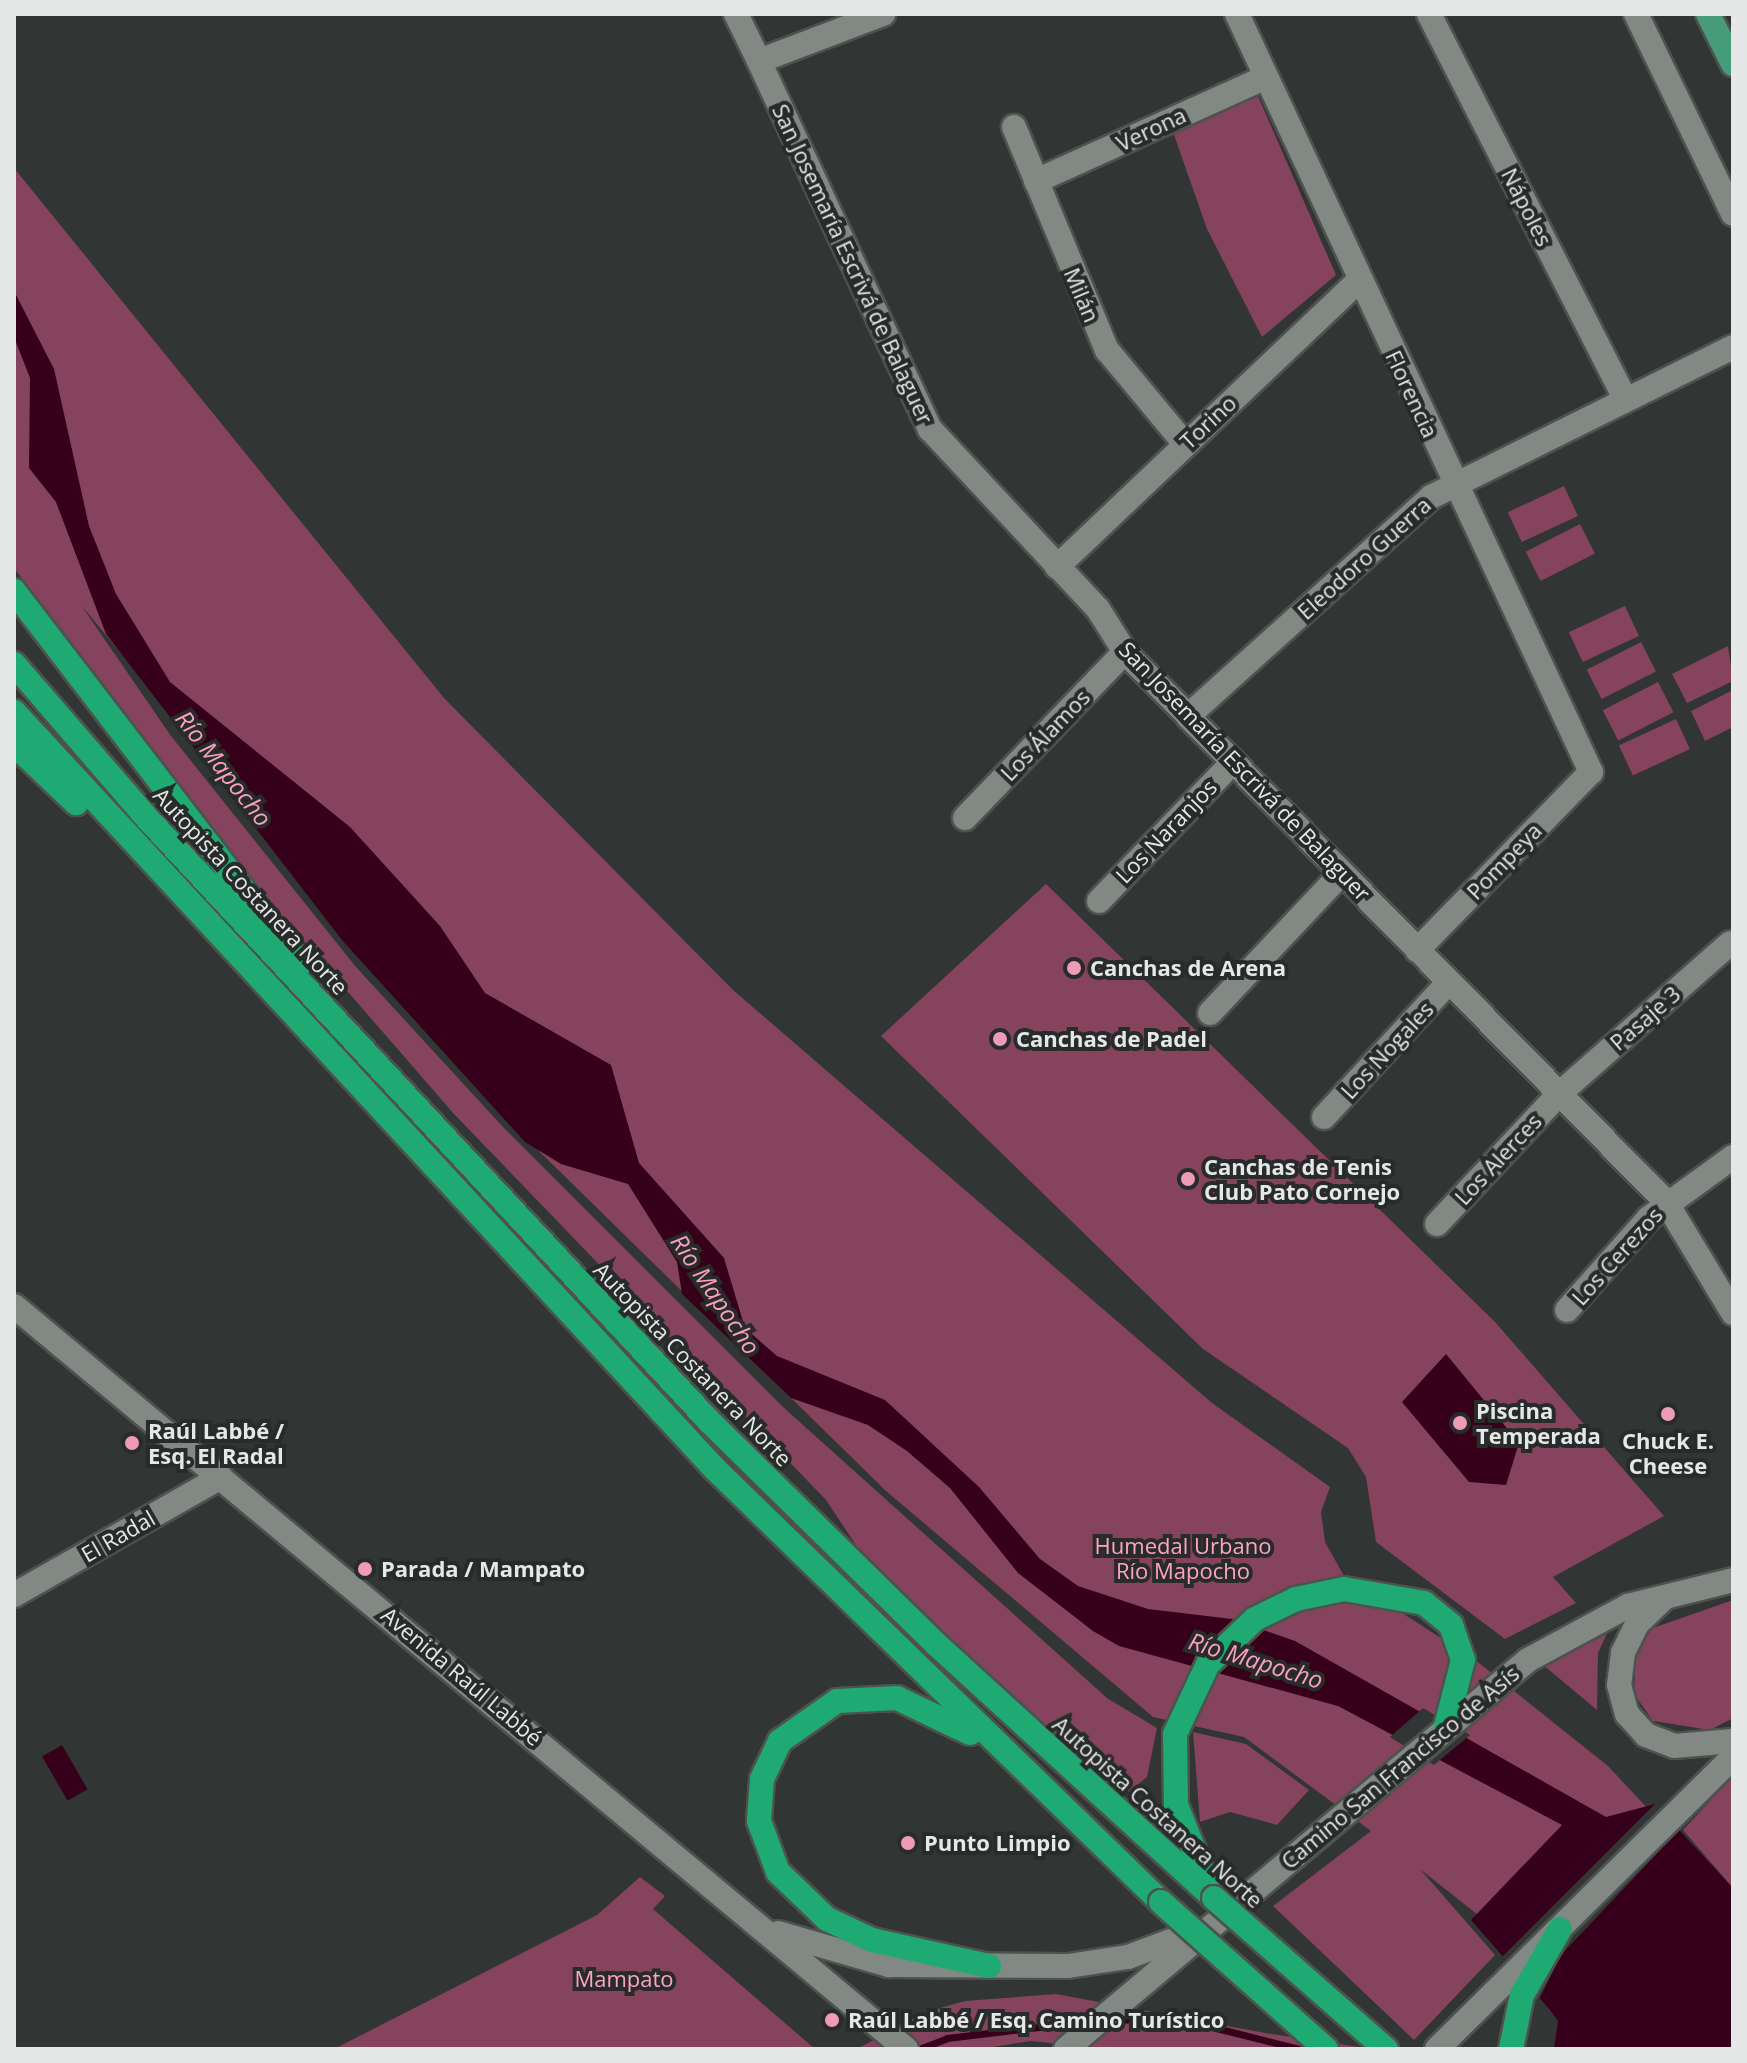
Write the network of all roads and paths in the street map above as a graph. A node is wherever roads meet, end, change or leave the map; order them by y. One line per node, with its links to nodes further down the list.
1 (736, 14): 7 (street, San Josemaría Escrivá de Balaguer)
2 (883, 14): 7 (street)
3 (1237, 14): 9 (street, Florencia)
4 (1429, 14): 15 (street, Nápoles)
5 (1636, 14): 12 (street)
6 (1708, 14): 8 (main road)
7 (759, 61): 18 (street, San Josemaría Escrivá de Balaguer)
8 (1733, 64)
9 (1266, 77): 11 (street, Verona); 13 (street, Florencia)
10 (1014, 127): 11 (street, Milán)
11 (1036, 181): 16 (street, Milán)
12 (1733, 214)
13 (1360, 279): 16 (street, Torino); 17 (street, Florencia)
14 (1733, 347): 15 (street, Eleodoro Guerra)
15 (1625, 399): 17 (street, Eleodoro Guerra)
16 (1185, 444): 18 (street, Torino)
17 (1453, 483): 23 (street, Eleodoro Guerra); 26 (street, Florencia)
18 (1057, 567): 20 (street, San Josemaría Escrivá de Balaguer)
19 (14, 591): 35 (highway)
20 (1125, 652): 23 (street, San Josemaría Escrivá de Balaguer); 27 (street, Los Álamos)
21 (14, 664): 35 (highway, Autopista Costanera Norte)
22 (14, 712): 30 (highway)
23 (1188, 716): 25 (street, San Josemaría Escrivá de Balaguer)
24 (14, 744): 30 (highway)
25 (1233, 762): 28 (street, San Josemaría Escrivá de Balaguer); 29 (street, Los Naranjos)
26 (1591, 772): 32 (street, Pompeya)
27 (965, 818)
28 (1342, 873): 32 (street, San Josemaría Escrivá de Balaguer); 34 (street)
29 (1099, 901)
30 (185, 903): 50 (highway)
31 (1730, 943): 36 (street, Pasaje 3)
32 (1417, 950): 33 (street, San Josemaría Escrivá de Balaguer)
33 (1449, 982): 36 (street, San Josemaría Escrivá de Balaguer); 37 (street, Los Nogales)
34 (1210, 1013)
35 (344, 1030): 51 (highway, Autopista Costanera Norte)
36 (1559, 1094): 39 (street, San Josemaría Escrivá de Balaguer); 40 (street, Los Alerces)
37 (1324, 1117)
38 (1733, 1157): 39 (street, Los Cerezos)
39 (1666, 1202): 42 (street, Los Cerezos); 43 (street, San Josemaría Escrivá de Balaguer)
40 (1437, 1224)
41 (14, 1306): 44 (street, Avenida Raúl Labbé)
42 (1567, 1310)
43 (1733, 1313)
44 (221, 1477): 47 (street, El Radal); 53 (street, Avenida Raúl Labbé)
45 (1733, 1580): 46 (street, Camino San Francisco de Asís)
46 (1672, 1592): 48 (street, Camino San Francisco de Asís); 49 (street)
47 (14, 1595)
48 (1446, 1726): 51 (highway); 52 (street, Camino San Francisco de Asís)
49 (1733, 1754): 54 (street)
50 (1007, 1757): 55 (highway); 58 (highway, bridge)
51 (1214, 1898): 59 (highway, Autopista Costanera Norte, bridge)
52 (1215, 1923): 55 (street); 57 (street, Camino San Francisco de Asís)
53 (764, 1928): 55 (street); 56 (street, Avenida Raúl Labbé)
54 (1560, 1929): 60 (street); 61 (highway)
55 (989, 1966)
56 (904, 2048)
57 (1066, 2049)
58 (1326, 2049)
59 (1386, 2049)
60 (1437, 2049)
61 (1511, 2049)

